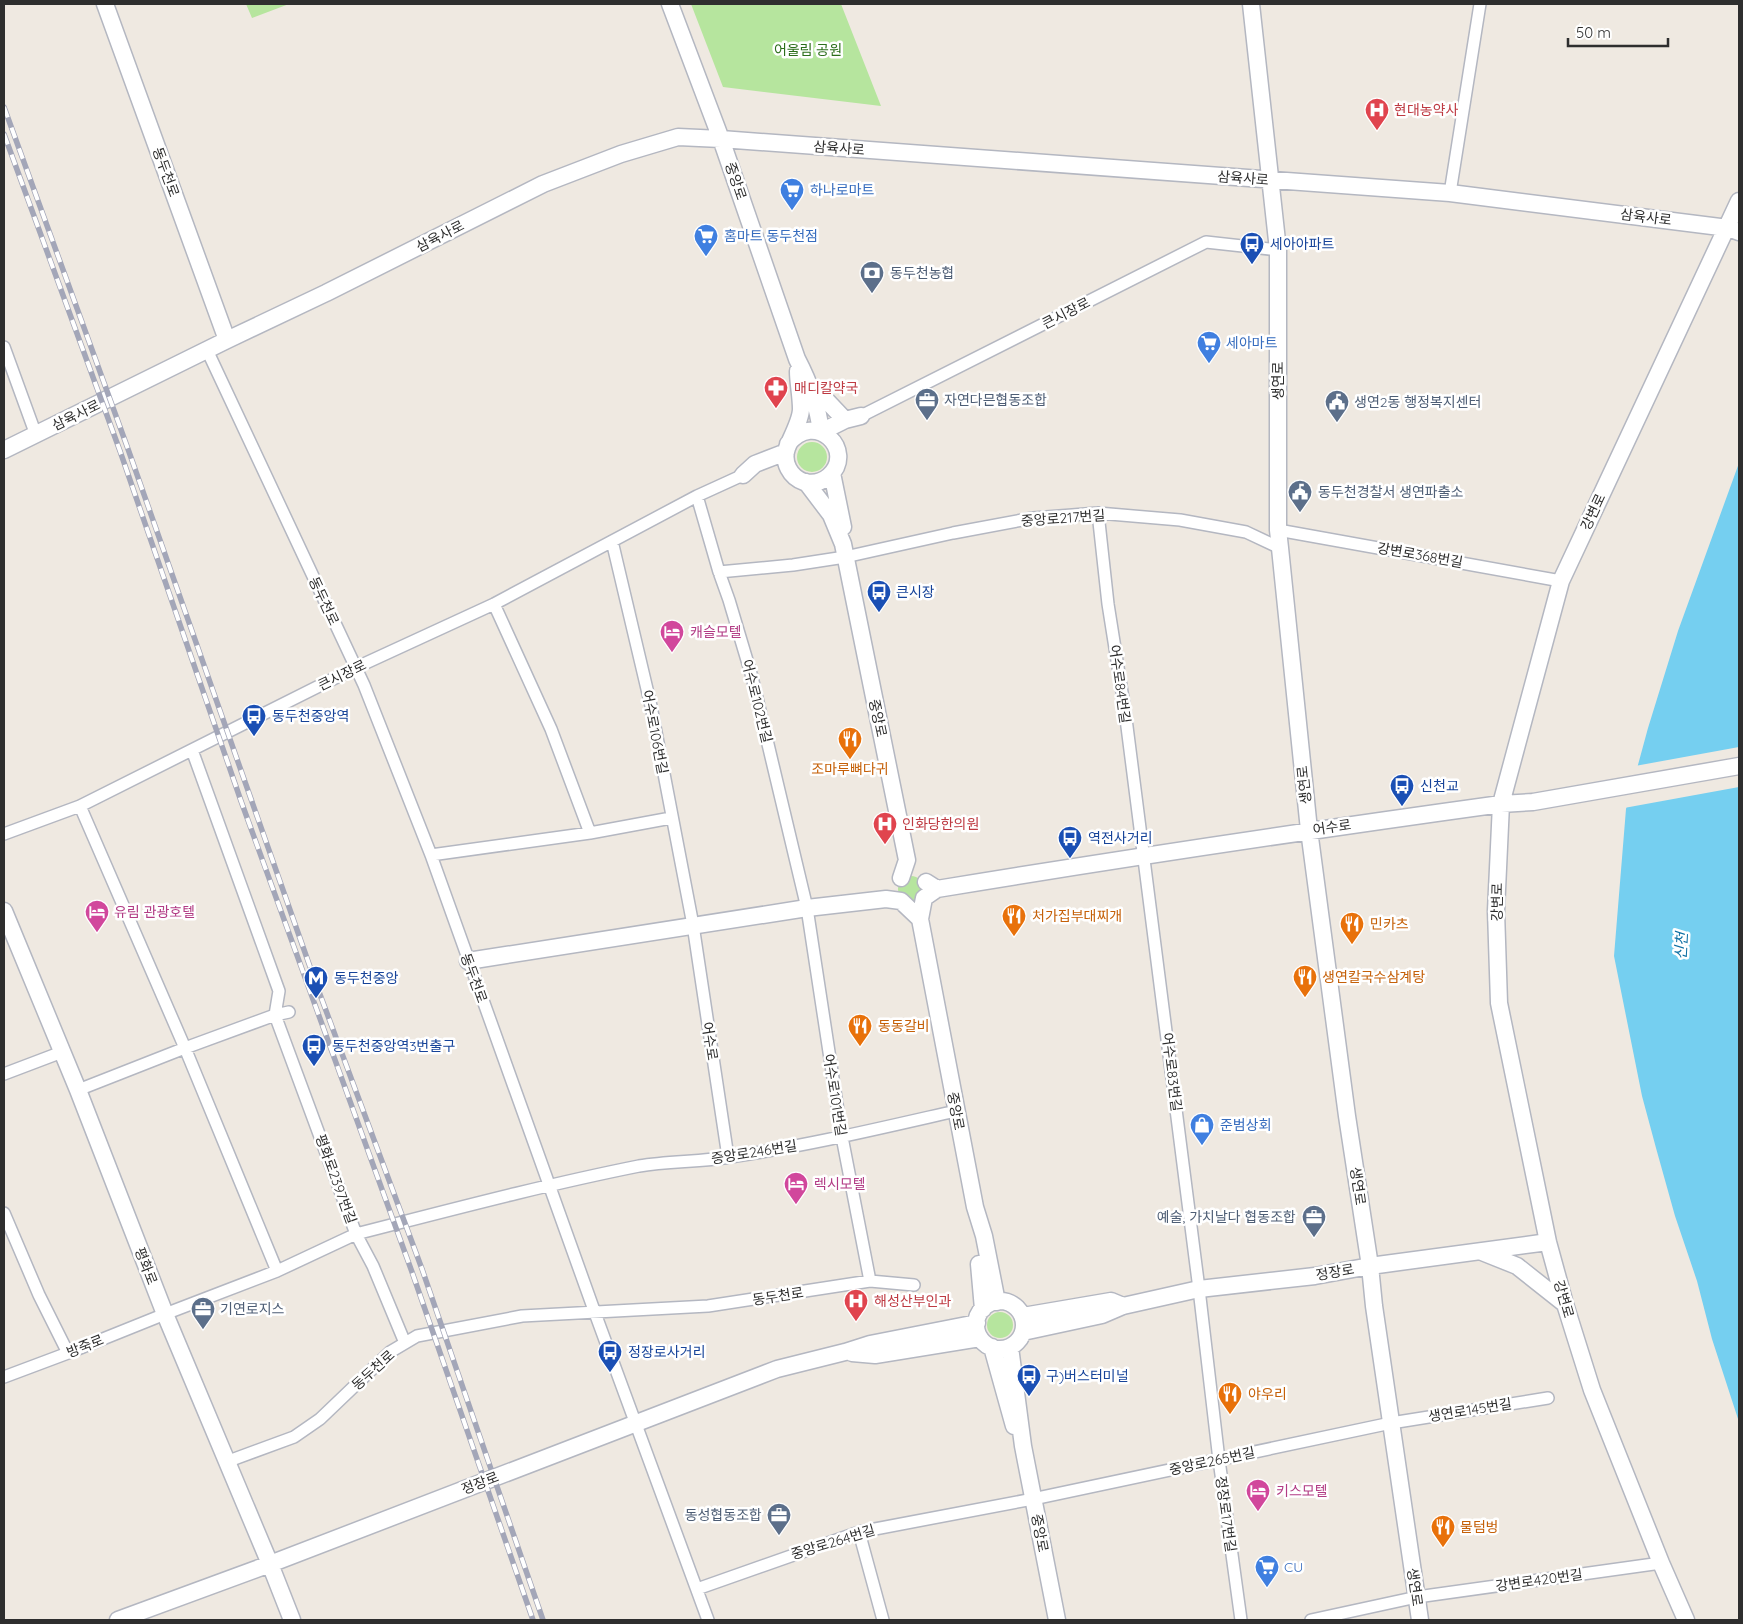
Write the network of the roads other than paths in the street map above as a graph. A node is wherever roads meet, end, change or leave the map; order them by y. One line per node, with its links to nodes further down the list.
1 (105, 4): 11 (street, 동두천로)
2 (670, 4): 5 (street, 중앙로)
3 (1251, 4): 6 (street, 생연로)
4 (1480, 4): 7 (street)
5 (721, 139): 6 (street, 삼육사로); 11 (street, 삼육사로); 14 (street, 중앙로)
6 (1271, 180): 7 (street, 삼육사로); 10 (street, 생연로)
7 (1450, 193): 9 (street, 삼육사로)
8 (1739, 201): 9 (street, 강변로)
9 (1734, 230): 33 (street, 강변로)
10 (1278, 250): 16 (street, 큰시장로); 28 (street, 생연로)
11 (227, 340): 13 (street, 삼육사로)
12 (4, 347): 19 (street)
13 (207, 350): 19 (street, 삼육사로); 35 (street, 동두천로)
14 (798, 359): 15 (street); 22 (street)
15 (813, 398): 17 (street); 18 (street)
16 (861, 416): 17 (street); 20 (street)
17 (845, 420): 18 (street)
18 (821, 432): 20 (street); 22 (street)
19 (36, 435): 21 (street, 삼육사로)
20 (836, 447): 23 (street)
21 (4, 450)
22 (787, 454): 24 (street); 25 (street)
23 (832, 473): 25 (street); 31 (street)
24 (743, 475): 26 (street, 큰시장로)
25 (806, 482): 31 (street)
26 (698, 496): 29 (street, 큰시장로); 32 (street, 어수로102번길)
27 (1098, 513): 30 (street, 중앙로217번길); 31 (street, 중앙로217번길); 44 (street, 어수로84번길)
28 (1278, 530): 30 (street, 생연로); 33 (street, 강변로368번길)
29 (612, 541): 34 (street, 큰시장로); 40 (street, 어수로106번길)
30 (1280, 548): 41 (street, 생연로)
31 (844, 550): 32 (street); 46 (street, 중앙로)
32 (719, 572): 49 (street, 어수로102번길)
33 (1561, 581): 38 (street, 강변로)
34 (494, 604): 35 (street, 큰시장로); 42 (street)
35 (355, 668): 36 (street, 큰시장로); 45 (street, 동두천로)
36 (192, 750): 39 (street, 큰시장로); 55 (street)
37 (1739, 766): 38 (street, 어수로)
38 (1501, 804): 41 (street, 어수로); 66 (street, 강변로)
39 (80, 806): 43 (street, 큰시장로); 56 (street)
40 (671, 818): 42 (street); 52 (street, 어수로106번길)
41 (1309, 830): 44 (street, 어수로); 68 (street, 생연로)
42 (590, 833): 45 (street)
43 (4, 834)
44 (1143, 855): 47 (street, 어수로); 72 (street, 어수로83번길)
45 (431, 856): 53 (street, 동두천로)
46 (907, 860): 47 (street); 48 (street, 중앙로)
47 (926, 886): 48 (street); 48 (street); 51 (street, 중앙로)
48 (896, 892): 49 (street); 51 (street)
49 (807, 908): 52 (street); 61 (street, 어수로101번길)
50 (4, 911): 57 (street, 평화로)
51 (920, 919): 60 (street, 중앙로)
52 (692, 925): 53 (street); 62 (street, 어수로)
53 (468, 962): 63 (street, 동두천로)
54 (289, 1012): 55 (street)
55 (276, 1015): 56 (street); 65 (street, 평화로2397번길)
56 (185, 1048): 59 (street); 69 (street)
57 (62, 1052): 58 (street); 59 (street, 평화로)
58 (4, 1074)
59 (78, 1090): 75 (street, 평화로)
60 (956, 1111): 61 (street, 중앙로246번길); 76 (street, 중앙로)
61 (842, 1137): 62 (street, 중앙로246번길); 70 (street, 어수로101번길)
62 (728, 1158): 63 (street, 중앙로246번길)
63 (550, 1185): 65 (street); 74 (street, 동두천로)
64 (4, 1213): 80 (street)
65 (356, 1234): 69 (street, 평화로2397번길); 78 (street)
66 (1548, 1242): 67 (street, 정장로); 73 (street, 강변로)
67 (1480, 1251): 68 (street, 정장로); 73 (street)
68 (1370, 1266): 72 (street, 정장로); 84 (street, 생연로)
69 (277, 1271): 75 (street, 평화로2397번길)
70 (870, 1281): 71 (street, 동두천로); 74 (street, 동두천로)
71 (914, 1284)
72 (1199, 1289): 77 (street, 정장로); 86 (street, 정장로17번길)
73 (1565, 1304): 90 (street, 강변로)
74 (595, 1313): 78 (street, 동두천로); 83 (street, 동두천로)
75 (165, 1314): 80 (street, 방죽로); 87 (street, 평화로)
76 (986, 1324): 77 (street); 79 (street); 83 (street, 정장로); 85 (street, 중앙로)
77 (1023, 1324): 79 (street)
78 (405, 1343): 87 (street, 동두천로)
79 (1010, 1347): 85 (street)
80 (68, 1353): 81 (street, 방죽로)
81 (4, 1377)
82 (1548, 1398): 84 (street, 생연로145번길)
83 (636, 1423): 91 (street, 정장로); 92 (street, 동두천로)
84 (1391, 1423): 86 (street, 중앙로265번길); 93 (street, 생연로)
85 (1023, 1446): 88 (street, 중앙로)
86 (1219, 1460): 88 (street, 중앙로265번길); 99 (street, 정장로17번길)
87 (226, 1462): 91 (street, 평화로)
88 (1033, 1499): 89 (street, 중앙로264번길); 98 (street, 중앙로)
89 (859, 1532): 92 (street, 중앙로264번길); 97 (street)
90 (1662, 1563): 93 (street, 강변로420번길); 102 (street, 강변로)
91 (270, 1564): 94 (street, 정장로); 95 (street, 평화로)
92 (696, 1589): 96 (street, 동두천로)
93 (1417, 1597): 100 (street, 강변로420번길); 101 (street, 생연로)
94 (118, 1620)
95 (292, 1620)
96 (708, 1620)
97 (883, 1620)
98 (1057, 1620)
99 (1241, 1620)
100 (1311, 1620)
101 (1420, 1620)
102 (1686, 1620)

